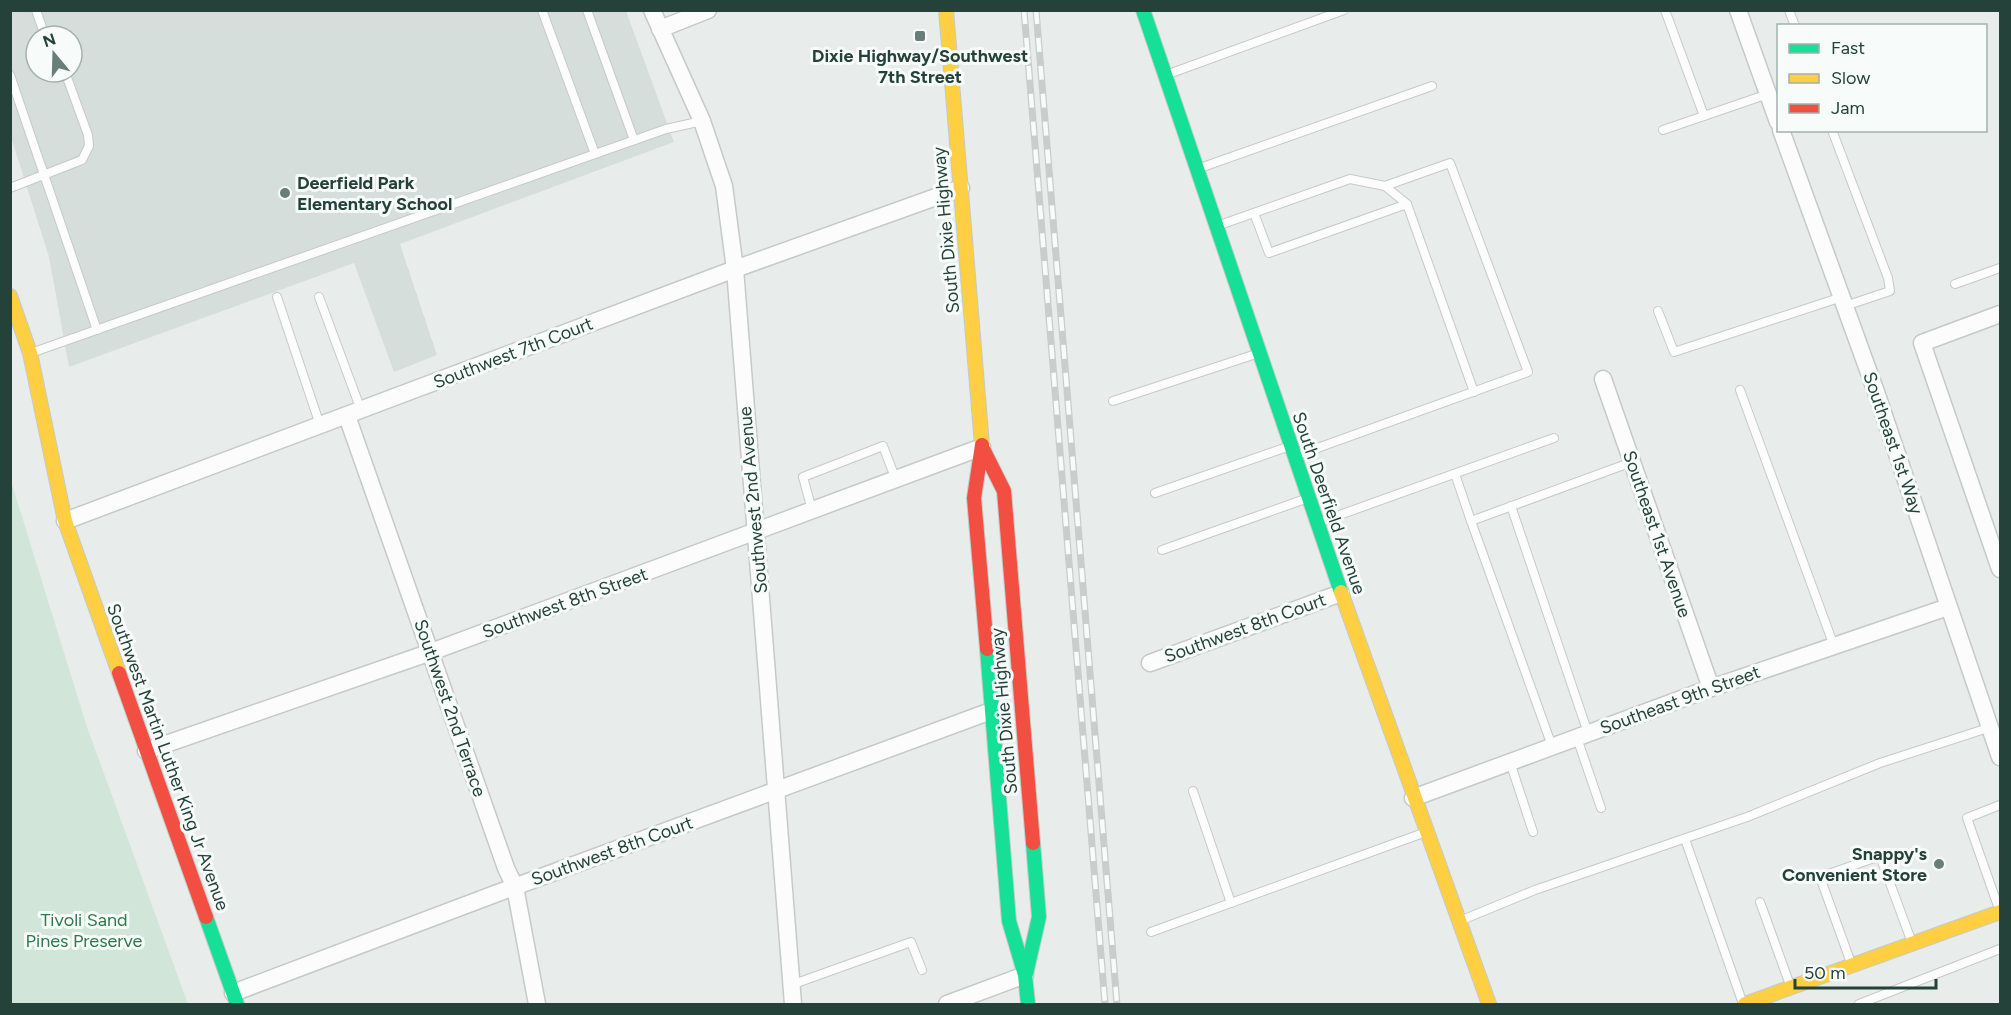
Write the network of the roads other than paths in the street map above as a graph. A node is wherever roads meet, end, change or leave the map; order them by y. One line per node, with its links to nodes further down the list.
1 (543, 10): 23 (lane)
2 (587, 10): 22 (lane)
3 (652, 10): 10 (street, Southwest 2nd Avenue)
4 (708, 10): 10 (street)
5 (946, 10): 28 (main road, South Dixie Highway)
6 (1143, 10): 12 (main road, South Deerfield Avenue)
7 (1344, 10): 12 (lane)
8 (1665, 10): 16 (lane)
9 (1738, 10): 15 (street, Southeast 1st Way)
10 (660, 29): 18 (street, Southwest 2nd Avenue)
11 (10, 75): 25 (lane)
12 (1165, 75): 24 (main road, South Deerfield Avenue)
13 (69, 84): 25 (lane)
14 (1432, 86): 24 (lane)
15 (1768, 94): 16 (lane); 17 (street, Southeast 1st Way)
16 (1704, 116): 19 (lane)
17 (1777, 117)
18 (702, 121): 22 (lane); 33 (street, Southwest 2nd Avenue)
19 (1663, 130)
20 (1783, 132): 38 (street, Southeast 1st Way)
21 (1833, 132): 38 (lane)
22 (634, 140): 23 (lane)
23 (595, 154): 41 (lane)
24 (1197, 169): 31 (main road, South Deerfield Avenue)
25 (45, 175): 27 (lane); 41 (lane)
26 (1385, 186): 29 (lane); 30 (lane); 46 (lane)
27 (10, 188)
28 (961, 188): 33 (street, Southwest 7th Court); 51 (main road, South Dixie Highway)
29 (1407, 204): 30 (lane); 46 (lane)
30 (1254, 213): 31 (lane)
31 (1216, 226): 43 (main road, South Deerfield Avenue)
32 (2001, 268): 34 (lane)
33 (735, 269): 48 (street, Southwest 7th Court); 63 (street, Southwest 2nd Avenue)
34 (1955, 284)
35 (10, 296): 42 (main road, Southwest Martin Luther King Jr Avenue)
36 (277, 297): 49 (lane)
37 (319, 297): 48 (lane)
38 (1844, 301): 39 (lane); 67 (street, Southeast 1st Way)
39 (1658, 311)
40 (2001, 314): 65 (street)
41 (97, 330): 42 (lane)
42 (30, 353): 60 (main road, Southwest Martin Luther King Jr Avenue)
43 (1260, 353): 47 (lane); 52 (main road, South Deerfield Avenue)
44 (1603, 379): 53 (street, Southeast 1st Avenue)
45 (1740, 390): 68 (lane)
46 (1474, 392): 52 (lane)
47 (1113, 401)
48 (354, 413): 49 (street, Southwest 7th Court); 69 (street, Southwest 2nd Terrace)
49 (320, 425): 60 (street, Southwest 7th Court)
50 (1554, 438): 54 (lane)
51 (982, 447): 55 (street, Southwest 8th Street); 72 (main road, South Dixie Highway); 97 (main road, South Dixie Highway)
52 (1293, 451): 56 (lane); 57 (main road, South Deerfield Avenue)
53 (1632, 462): 58 (lane); 71 (street, Southeast 1st Avenue)
54 (1455, 474): 61 (lane); 62 (lane)
55 (896, 480): 59 (street, Southwest 8th Street); 59 (lane)
56 (1155, 493)
57 (1309, 498): 62 (main road, South Deerfield Avenue); 64 (lane)
58 (1511, 506): 61 (lane); 74 (lane)
59 (813, 511): 63 (street, Southwest 8th Street)
60 (65, 521): 76 (main road, Southwest Martin Luther King Jr Avenue)
61 (1472, 521): 75 (lane)
62 (1317, 523): 66 (main road, South Deerfield Avenue)
63 (756, 532): 69 (street, Southwest 8th Street); 79 (street, Southwest 2nd Avenue)
64 (1162, 550)
65 (2001, 569)
66 (1341, 593): 70 (street, Southwest 8th Court); 81 (main road, South Deerfield Avenue)
67 (1948, 607): 68 (street, Southeast 9th Street); 73 (street, Southeast 1st Way)
68 (1834, 646): 71 (street, Southeast 9th Street)
69 (431, 652): 76 (street, Southwest 8th Street); 87 (street, Southwest 2nd Terrace)
70 (1150, 663)
71 (1712, 688): 74 (street, Southeast 9th Street)
72 (992, 711): 79 (street, Southwest 8th Court); 97 (main road, South Dixie Highway)
73 (1991, 727): 77 (street, Southeast 1st Way); 86 (lane)
74 (1582, 735): 75 (street, Southeast 9th Street); 83 (lane)
75 (1552, 746): 78 (street, Southeast 9th Street)
76 (146, 751): 100 (main road, Southwest Martin Luther King Jr Avenue)
77 (2001, 757)
78 (1510, 762): 81 (street, Southeast 9th Street); 85 (lane)
79 (776, 790): 87 (street, Southwest 8th Court); 98 (street, Southwest 2nd Avenue)
80 (1193, 791): 89 (lane)
81 (1413, 798): 84 (main road, South Deerfield Avenue)
82 (2001, 805): 90 (lane)
83 (1601, 808)
84 (1426, 832): 89 (lane); 91 (main road, South Deerfield Avenue)
85 (1533, 832)
86 (1685, 839): 91 (lane); 106 (lane)
87 (515, 887): 100 (street, Southwest 8th Court); 101 (street, Southwest 2nd Terrace)
88 (1760, 902): 99 (lane)
89 (1231, 903): 92 (lane)
90 (2000, 912): 93 (main road)
91 (1459, 921): 105 (main road, South Deerfield Avenue)
92 (1151, 932)
93 (1912, 943): 95 (main road); 95 (lane)
94 (2001, 949): 107 (lane)
95 (1852, 965): 99 (main road)
96 (922, 970): 98 (lane)
97 (1025, 975): 103 (street); 104 (main road, South Dixie Highway)
98 (791, 985): 102 (street, Southwest 2nd Avenue)
99 (1791, 988): 106 (main road)
100 (235, 999)
101 (537, 1005)
102 (793, 1005)
103 (947, 1005)
104 (1028, 1005)
105 (1490, 1005)
106 (1744, 1005)
107 (1859, 1005)

